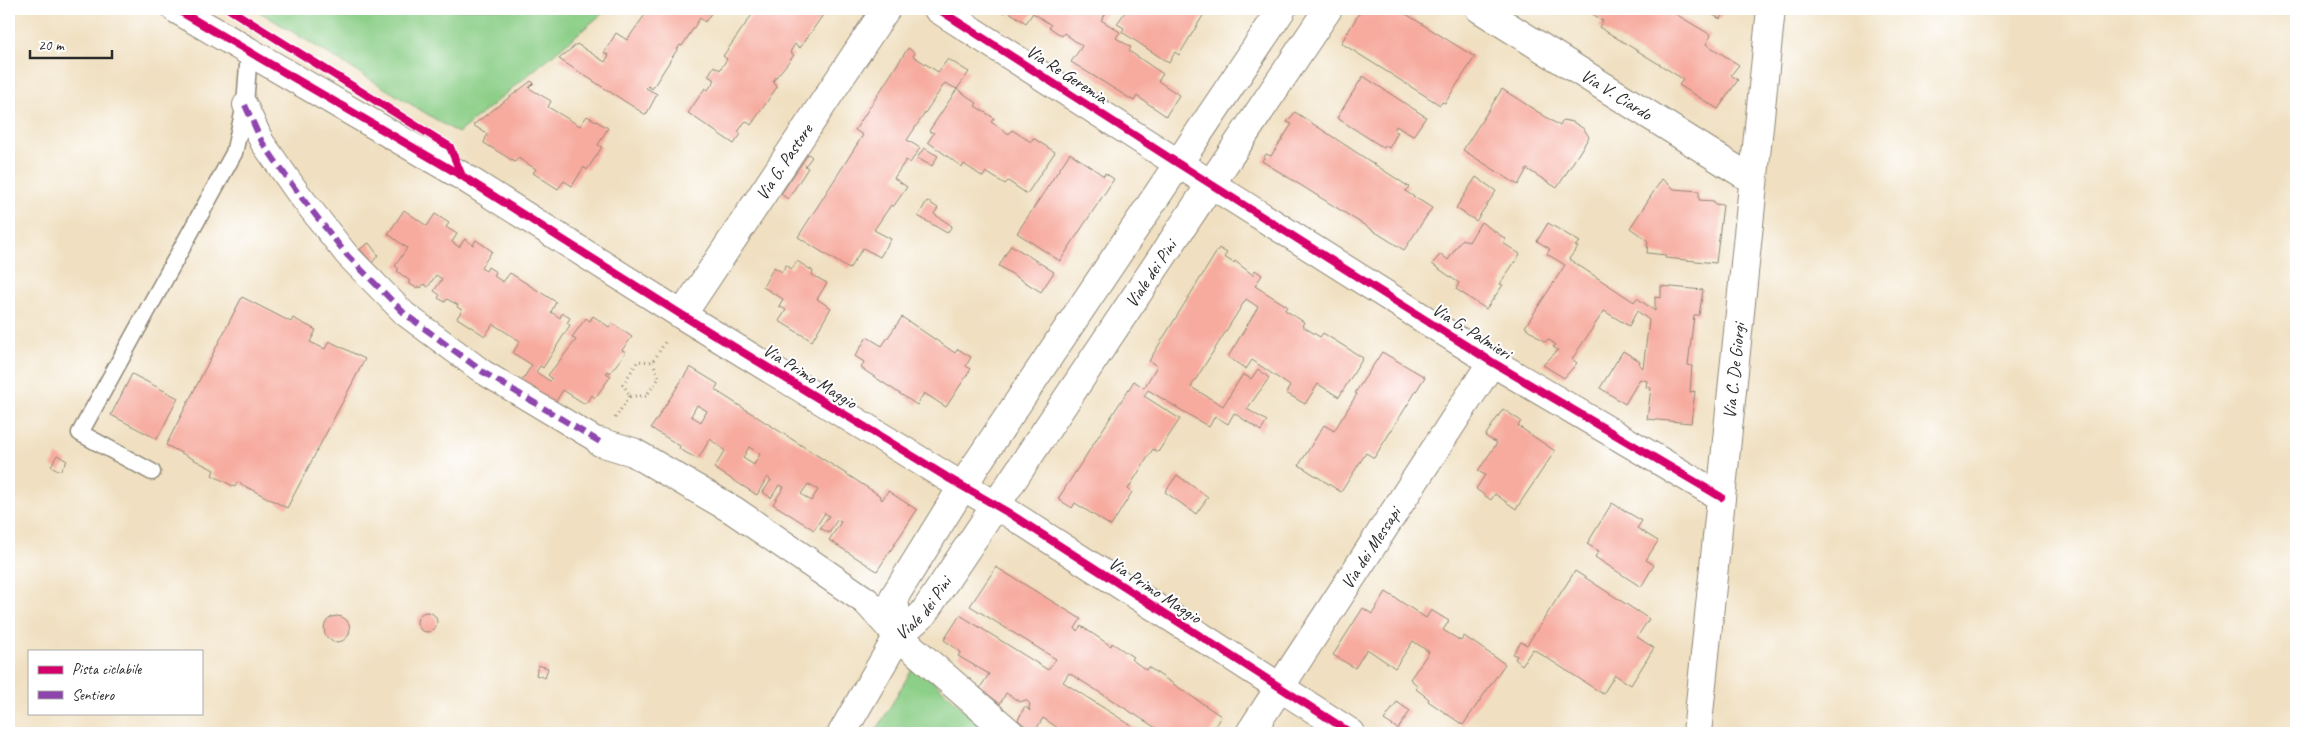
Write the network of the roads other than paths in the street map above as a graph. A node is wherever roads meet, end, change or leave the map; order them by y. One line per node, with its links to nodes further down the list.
1 (176, 9): 8 (street, Via Primo Maggio)
2 (886, 9): 13 (street, Via G. Pastore)
3 (938, 9): 10 (street, Via Re Geremia)
4 (1282, 9): 10 (street, Viale dei Pini)
5 (1328, 9): 12 (street, Viale dei Pini)
6 (1480, 9): 11 (street, Via V. Ciardo)
7 (1771, 9): 11 (street, Via C. De Giorgi)
8 (249, 52): 9 (lane); 13 (street, Via Primo Maggio)
9 (244, 105): 15 (street); 16 (lane)
10 (1179, 164): 12 (street, Via Re Geremia); 17 (street, Viale dei Pini)
11 (1753, 180): 18 (street, Via C. De Giorgi)
12 (1210, 184): 14 (street, Via G. Palmieri); 19 (street, Viale dei Pini)
13 (682, 315): 17 (street, Via Primo Maggio)
14 (1492, 362): 18 (street, Via G. Palmieri); 21 (street, Via dei Messapi)
15 (600, 442): 20 (street)
16 (152, 472)
17 (962, 486): 19 (street, Via Primo Maggio); 20 (street, Viale dei Pini)
18 (1721, 497): 26 (street, Via C. De Giorgi)
19 (996, 507): 20 (street, Viale dei Pini); 21 (street, Via Primo Maggio)
20 (898, 636): 22 (street); 23 (street)
21 (1280, 688): 24 (street, Via dei Messapi); 25 (street, Via Primo Maggio)
22 (842, 733)
23 (1010, 733)
24 (1250, 733)
25 (1351, 733)
26 (1697, 733)

